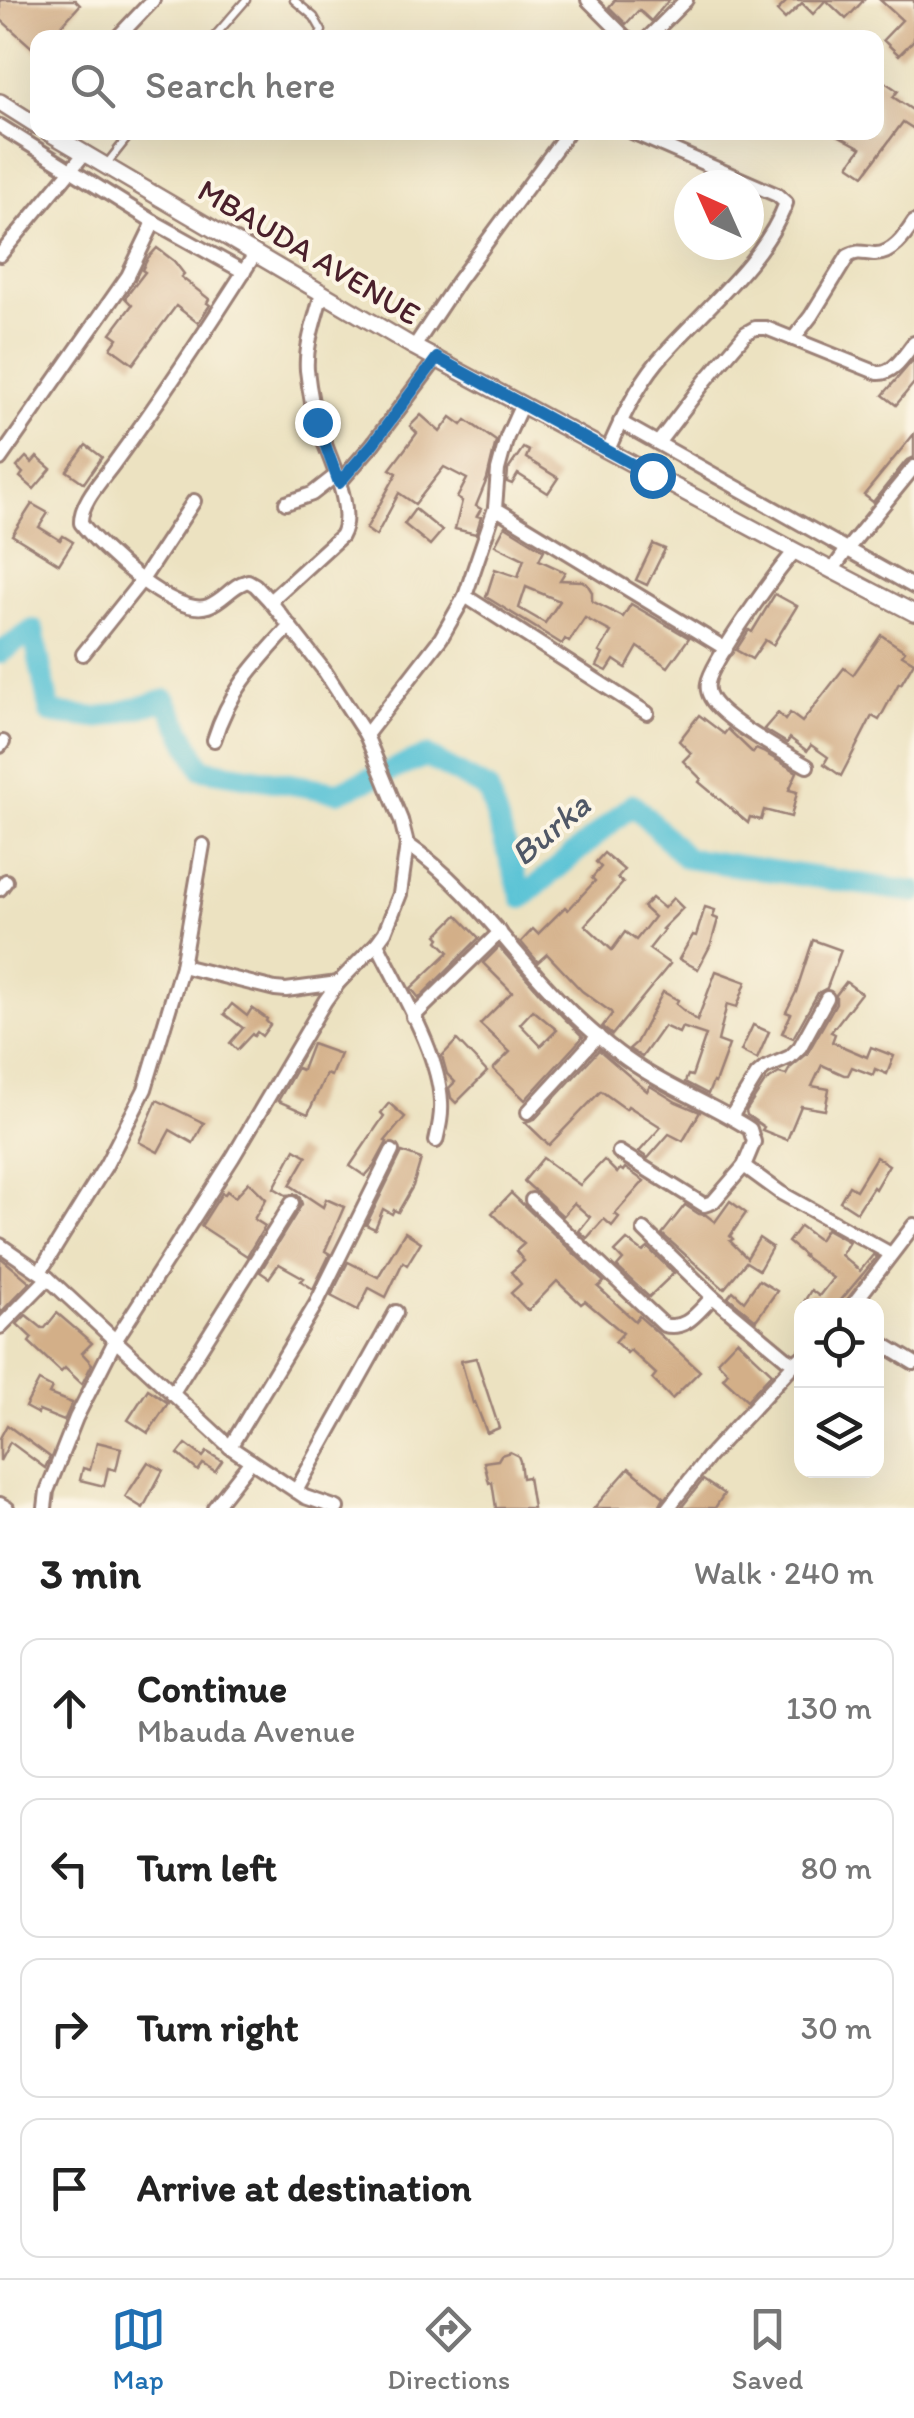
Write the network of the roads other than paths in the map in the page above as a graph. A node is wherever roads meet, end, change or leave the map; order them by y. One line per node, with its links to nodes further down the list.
1 (153, 0): 6 (street)
2 (246, 0): 7 (lane)
3 (294, 0): 8 (lane)
4 (588, 0): 9 (street)
5 (686, 0): 10 (street)
6 (125, 30)
7 (219, 30)
8 (322, 30)
9 (618, 30)
10 (656, 30)
11 (0, 102): 12 (street, MBAUDA AVENUE)
12 (30, 121)
13 (0, 126): 20 (street)
14 (62, 140): 18 (street, MBAUDA AVENUE)
15 (126, 140): 19 (lane)
16 (562, 140): 29 (street)
17 (651, 140): 32 (street)
18 (85, 154): 19 (street, MBAUDA AVENUE); 20 (street)
19 (106, 166): 24 (street, MBAUDA AVENUE)
20 (69, 171): 21 (street); 23 (street)
21 (154, 222): 25 (street); 35 (street)
22 (914, 222): 27 (street)
23 (0, 254)
24 (256, 254): 25 (street); 26 (street, MBAUDA AVENUE)
25 (244, 272): 44 (street)
26 (322, 293): 29 (street, MBAUDA AVENUE); 37 (street)
27 (794, 339): 28 (street); 33 (street)
28 (914, 343)
29 (414, 347): 30 (street, MBAUDA AVENUE)
30 (437, 358): 31 (street, MBAUDA AVENUE); 37 (street)
31 (522, 404): 34 (street, MBAUDA AVENUE); 40 (street)
32 (620, 422): 33 (street); 34 (street)
33 (658, 443): 41 (street)
34 (608, 450): 42 (street, MBAUDA AVENUE)
35 (0, 459)
36 (914, 468): 41 (street)
37 (337, 480): 39 (street); 47 (street)
38 (194, 500): 44 (street)
39 (286, 503)
40 (495, 508): 46 (street); 50 (street)
41 (848, 548): 43 (street); 45 (street)
42 (794, 551): 43 (street, MBAUDA AVENUE); 50 (street)
43 (832, 571): 48 (street, MBAUDA AVENUE)
44 (142, 580): 47 (street); 51 (street)
45 (914, 587)
46 (465, 596): 52 (street); 53 (street)
47 (270, 601): 49 (street)
48 (914, 613)
49 (290, 626): 53 (street); 54 (street)
50 (726, 649): 55 (street)
51 (83, 654)
52 (648, 713)
53 (366, 735): 56 (street)
54 (214, 740)
55 (807, 766)
56 (407, 844): 58 (street); 59 (street)
57 (204, 845): 60 (street)
58 (500, 932): 63 (street); 64 (street)
59 (377, 944): 61 (street); 63 (street)
60 (182, 966): 61 (street); 77 (street)
61 (338, 983): 82 (street)
62 (827, 998): 66 (street)
63 (413, 1016): 67 (street)
64 (598, 1036): 65 (street); 66 (street)
65 (528, 1112)
66 (731, 1117): 70 (street)
67 (436, 1141)
68 (392, 1151): 88 (street)
69 (619, 1152): 70 (street)
70 (744, 1166): 76 (street)
71 (532, 1200): 78 (street)
72 (292, 1203): 87 (street)
73 (914, 1225): 76 (street)
74 (644, 1230): 78 (street)
75 (0, 1245): 77 (street)
76 (892, 1254): 79 (street)
77 (44, 1275): 81 (street); 82 (street)
78 (713, 1297): 84 (street)
79 (858, 1298)
80 (396, 1312): 90 (street)
81 (0, 1327)
82 (115, 1341): 87 (street); 93 (street)
83 (884, 1345): 85 (street)
84 (794, 1358)
85 (914, 1363)
86 (794, 1364): 96 (street)
87 (172, 1394): 88 (street)
88 (230, 1447): 89 (street)
89 (250, 1461): 90 (street); 94 (street)
90 (300, 1499): 95 (street)
91 (0, 1504): 92 (street)
92 (7, 1508)
93 (45, 1508)
94 (214, 1508)
95 (337, 1508)
96 (668, 1508)

